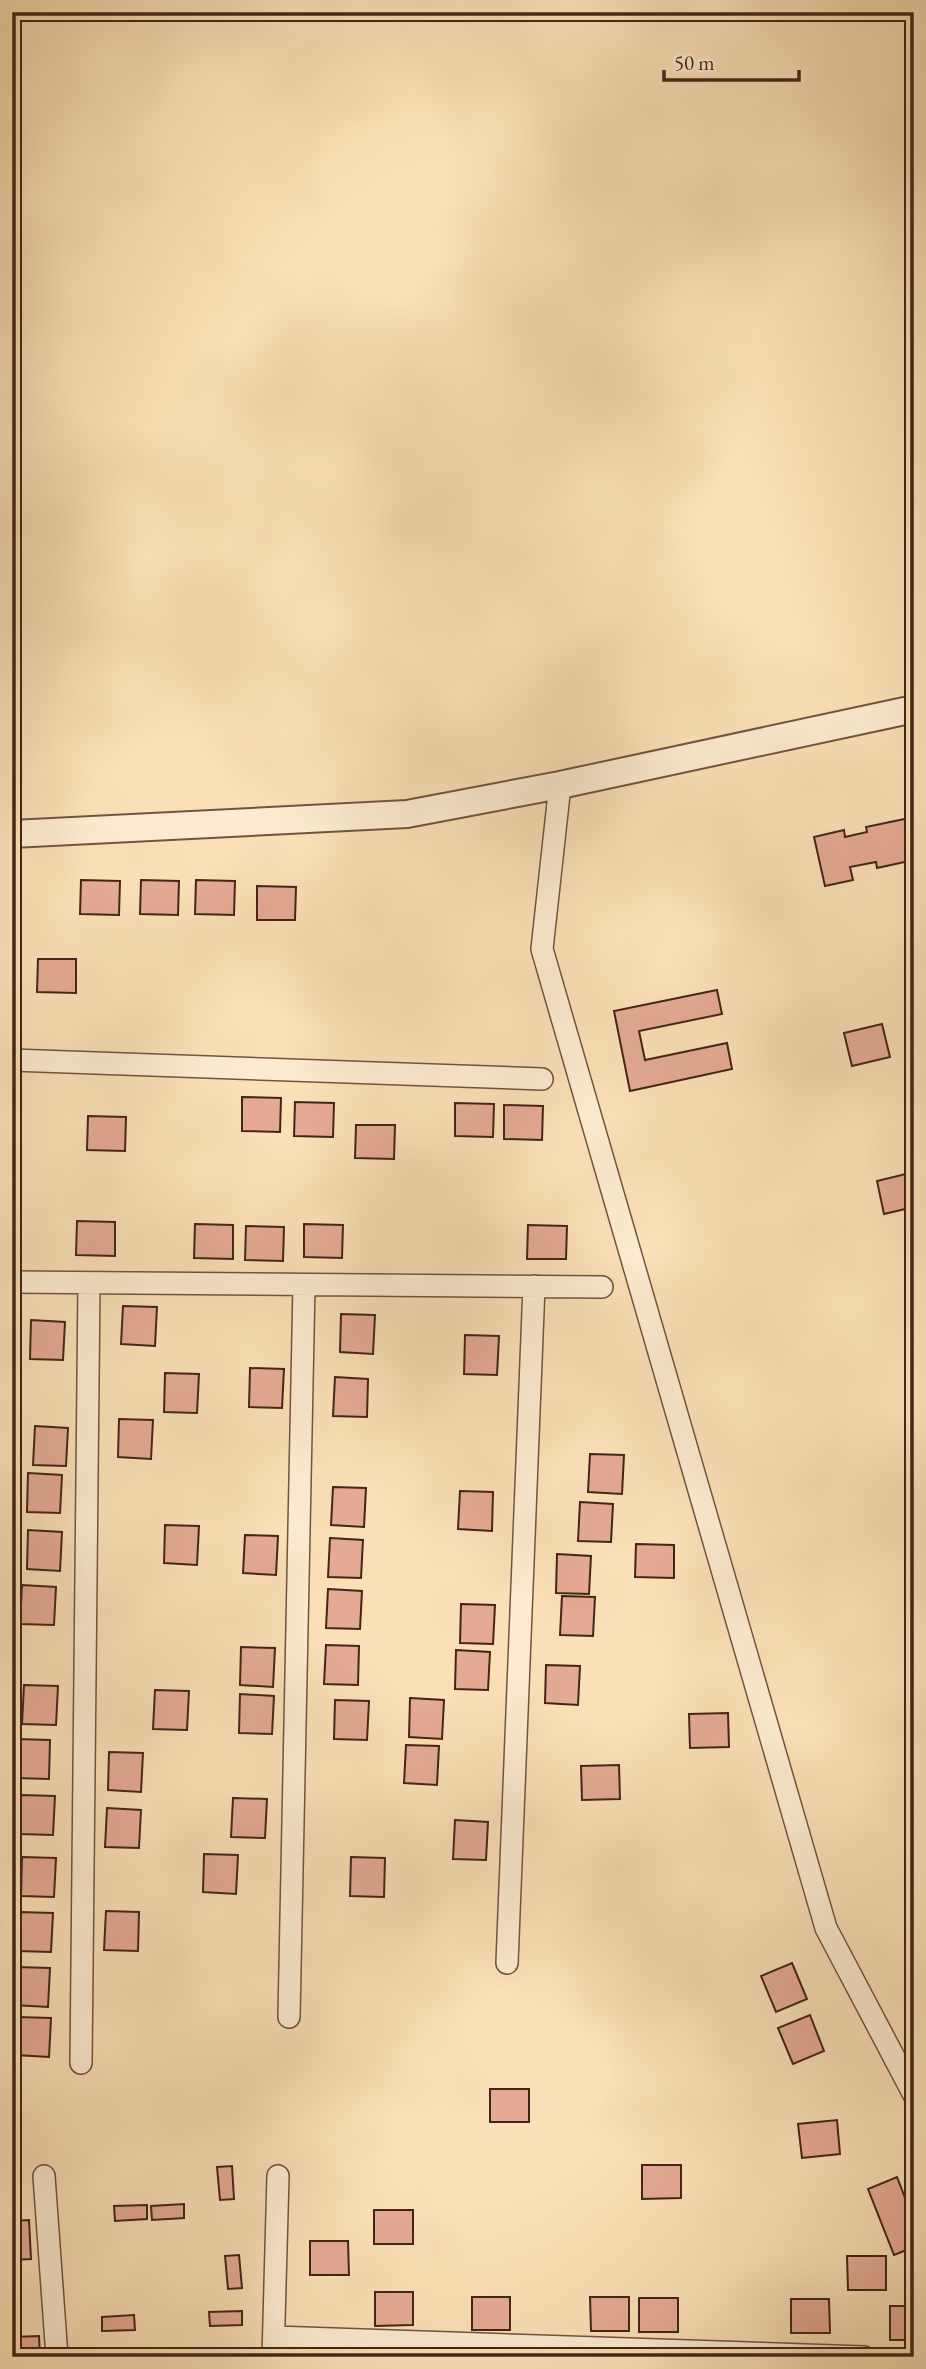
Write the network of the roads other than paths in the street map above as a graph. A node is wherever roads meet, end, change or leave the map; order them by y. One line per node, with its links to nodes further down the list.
1 (914, 709): 2 (street)
2 (560, 785): 3 (street); 14 (street)
3 (12, 834)
4 (12, 1060): 5 (street)
5 (542, 1079)
6 (12, 1282): 7 (street)
7 (89, 1283): 8 (street); 13 (street)
8 (303, 1285): 9 (street); 12 (street)
9 (534, 1286): 10 (street); 11 (street)
10 (602, 1287)
11 (507, 1963)
12 (289, 2017)
13 (81, 2063)
14 (914, 2095)
15 (44, 2176): 19 (street)
16 (278, 2176): 17 (street)
17 (274, 2347): 18 (street)
18 (709, 2354): 20 (street)
19 (57, 2357)
20 (864, 2357)

